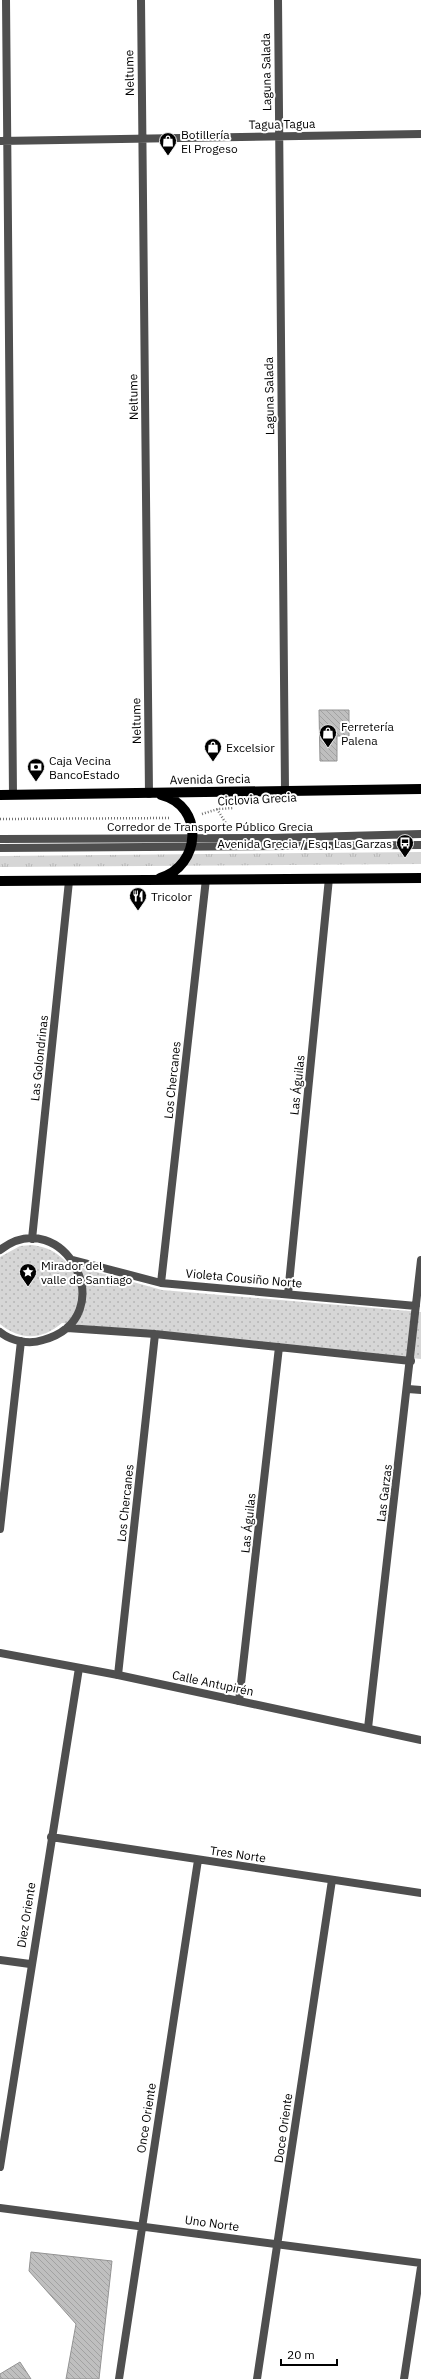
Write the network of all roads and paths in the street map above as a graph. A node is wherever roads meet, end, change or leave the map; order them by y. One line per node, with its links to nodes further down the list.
1 (6, 0): 7 (street)
2 (140, 0): 6 (street, Neltume)
3 (278, 0): 5 (street, Laguna Salada)
4 (421, 134): 5 (street, Tagua Tagua)
5 (279, 136): 6 (street, Tagua Tagua); 9 (street, Laguna Salada)
6 (142, 139): 7 (street, Tagua Tagua); 10 (street, Neltume)
7 (3, 141): 12 (street)
8 (421, 789): 9 (main road, Avenida Grecia)
9 (285, 791): 10 (main road, Avenida Grecia)
10 (148, 794): 12 (main road, Avenida Grecia); 14 (main road)
11 (0, 795): 12 (main road, Avenida Grecia)
12 (12, 795)
13 (240, 807): 14 (path, Ciclovia Grecia)
14 (189, 818): 15 (path, Ciclovia Grecia); 18 (main road)
15 (0, 819)
16 (421, 834): 18 (street, Corredor de Transporte Público Grecia)
17 (0, 839): 18 (street, Corredor de Transporte Público Grecia)
18 (193, 842): 19 (street, Corredor de Transporte Público Grecia); 20 (street, Corredor de Transporte Público Grecia); 25 (main road)
19 (421, 845)
20 (0, 848)
21 (329, 878): 22 (main road); 23 (main road); 33 (street, Las Águilas)
22 (421, 878)
23 (206, 879): 25 (main road); 32 (street, Los Chercanes)
24 (69, 880): 25 (main road); 26 (main road); 27 (street, Las Golondrinas)
25 (142, 880)
26 (0, 881)
27 (32, 1239): 28 (street); 29 (street)
28 (0, 1250)
29 (73, 1260): 32 (street, Violeta Cousiño Norte); 35 (street)
30 (421, 1260): 31 (street, Las Garzas)
31 (420, 1279): 34 (street, Las Garzas)
32 (161, 1283): 33 (street, Violeta Cousiño Norte)
33 (288, 1294): 34 (street, Violeta Cousiño Norte)
34 (416, 1306): 40 (street, Las Garzas)
35 (67, 1328): 37 (street); 38 (street)
36 (0, 1332): 38 (street)
37 (155, 1334): 39 (street); 46 (street, Los Chercanes)
38 (21, 1342): 43 (street)
39 (279, 1347): 40 (street); 47 (street, Las Águilas)
40 (411, 1361): 41 (street, Las Garzas)
41 (408, 1388): 42 (street); 48 (street, Las Garzas)
42 (421, 1390)
43 (0, 1529)
44 (0, 1653): 45 (street, Calle Antupirén)
45 (79, 1668): 46 (street, Calle Antupirén); 50 (street, Diez Oriente)
46 (118, 1675): 47 (street, Calle Antupirén)
47 (239, 1701): 48 (street, Calle Antupirén)
48 (368, 1728): 49 (street, Calle Antupirén)
49 (421, 1740)
50 (51, 1837): 51 (street, Tres Norte); 55 (street, Diez Oriente)
51 (198, 1860): 52 (street, Tres Norte); 58 (street, Once Oriente)
52 (332, 1880): 53 (street, Tres Norte); 59 (street, Doce Oriente)
53 (421, 1893)
54 (0, 1960): 55 (street)
55 (30, 1964): 56 (street, Diez Oriente)
56 (0, 2167)
57 (0, 2208): 58 (street, Uno Norte)
58 (142, 2226): 59 (street, Uno Norte); 63 (street, Once Oriente)
59 (277, 2244): 60 (street, Uno Norte); 64 (street, Doce Oriente)
60 (421, 2263)
61 (421, 2267): 62 (street)
62 (417, 2319): 65 (street)
63 (119, 2379)
64 (257, 2379)
65 (404, 2379)

